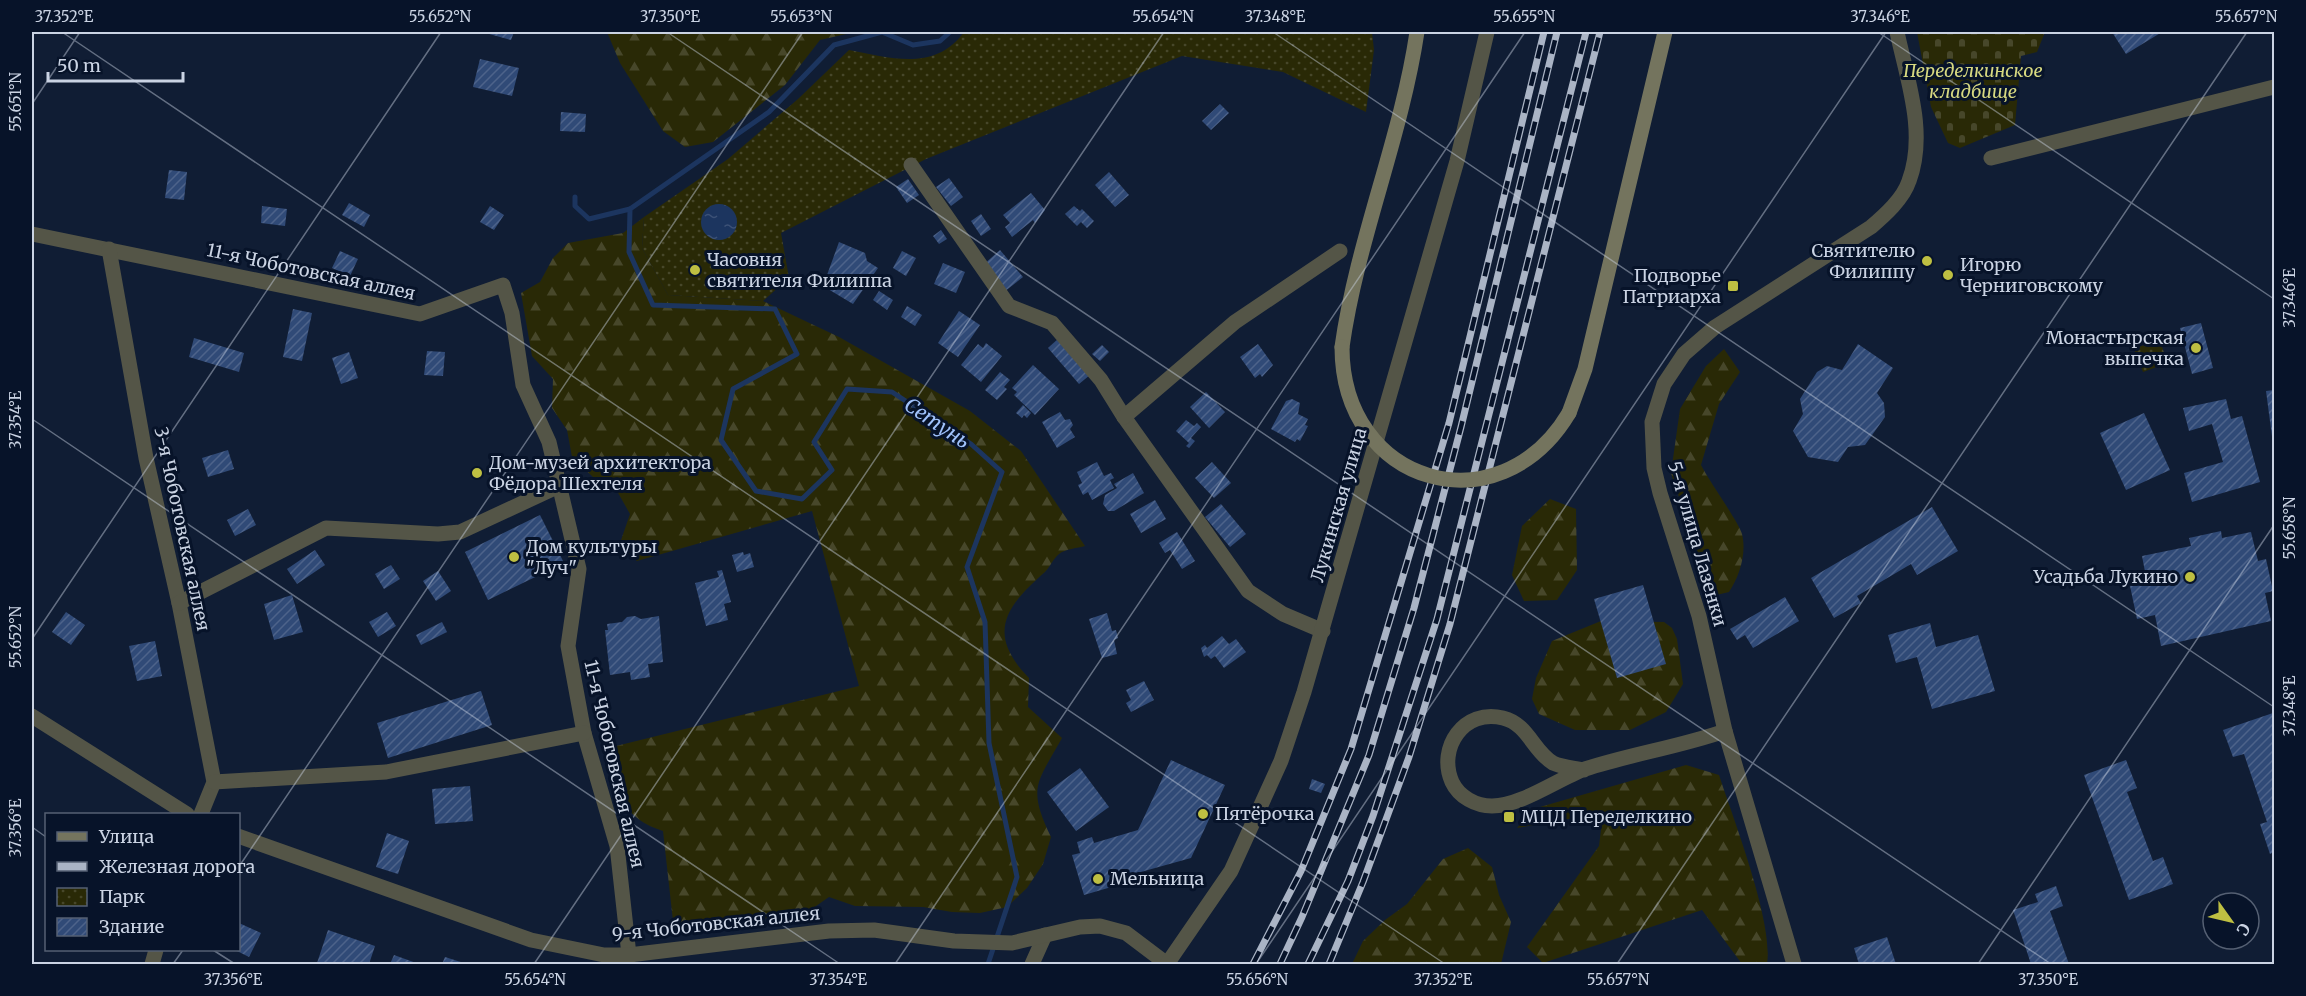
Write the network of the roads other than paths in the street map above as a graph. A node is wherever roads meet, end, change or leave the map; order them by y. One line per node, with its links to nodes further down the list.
1 (1417, 32): 3 (main road, bridge)
2 (1487, 32): 14 (street, Лукинская улица)
3 (1665, 32)
4 (1897, 32): 16 (street, 5-я улица Лазенки)
5 (2274, 87): 6 (street)
6 (1991, 158)
7 (911, 165): 11 (street)
8 (32, 234): 9 (street, 11-я Чоботовская аллея)
9 (109, 249): 12 (street, 11-я Чоботовская аллея); 13 (street, 3-я Чоботовская аллея)
10 (1340, 251): 11 (street)
11 (1124, 417): 14 (street)
12 (559, 486): 13 (street); 17 (street, 11-я Чоботовская аллея)
13 (179, 603): 19 (street, 3-я Чоботовская аллея)
14 (1323, 631): 26 (street, Лукинская улица)
15 (32, 716): 20 (street)
16 (1725, 731): 18 (street); 27 (street, 5-я улица Лазенки)
17 (584, 733): 19 (street); 24 (street, 11-я Чоботовская аллея)
18 (1584, 770): 18 (street)
19 (214, 782): 21 (street)
20 (185, 813)
21 (201, 813)
22 (240, 837): 24 (street, 9-я Чоботовская аллея)
23 (1045, 935): 24 (street, 9-я Чоботовская аллея); 25 (street); 26 (street, 9-я Чоботовская аллея)
24 (628, 960)
25 (1032, 964)
26 (1167, 964)
27 (1794, 964)

